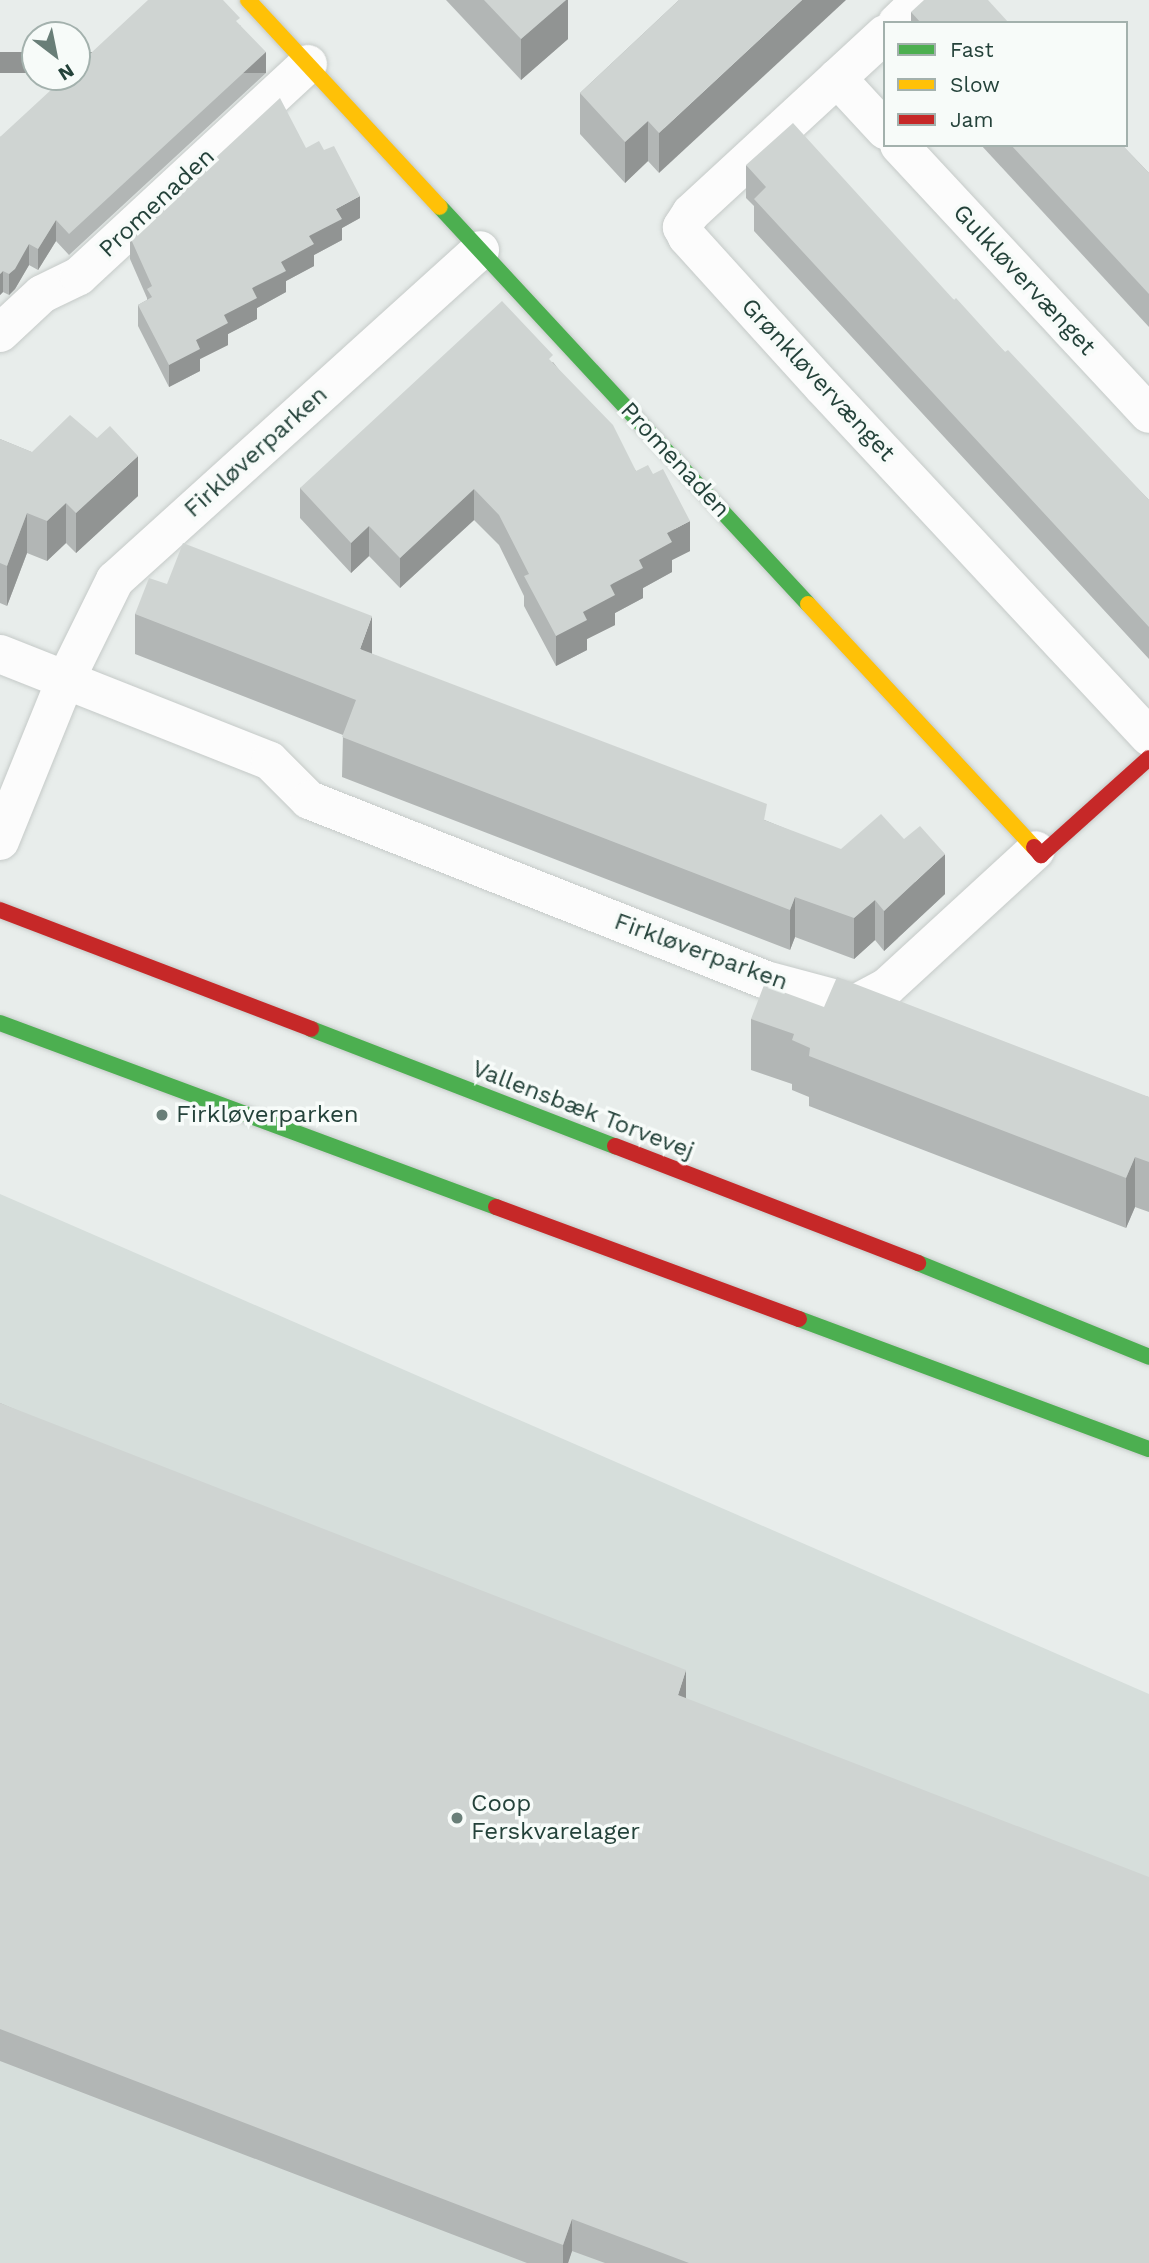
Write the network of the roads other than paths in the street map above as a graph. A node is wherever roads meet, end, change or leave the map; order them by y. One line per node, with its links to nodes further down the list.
1 (248, 0): 5 (street, Promenaden)
2 (921, 0): 3 (street)
3 (899, 21)
4 (883, 36): 6 (street, Grønkløvervænget)
5 (308, 64): 9 (street, Promenaden); 10 (street, Promenaden)
6 (837, 78): 7 (street); 14 (street, Grønkløvervænget)
7 (883, 128)
8 (901, 147): 11 (street, Gulkløvervænget)
9 (480, 250): 13 (street, Firkløverparken); 17 (street, Promenaden)
10 (0, 333)
11 (1149, 414)
12 (0, 654): 13 (street, Firkløverparken)
13 (65, 681): 16 (street, Firkløverparken); 17 (street, Firkløverparken)
14 (1149, 737)
15 (1149, 758): 17 (street)
16 (0, 841)
17 (1039, 852)
18 (0, 910): 20 (street, Vallensbæk Torvevej)
19 (0, 1023): 21 (street)
20 (1149, 1357)
21 (1149, 1450)

